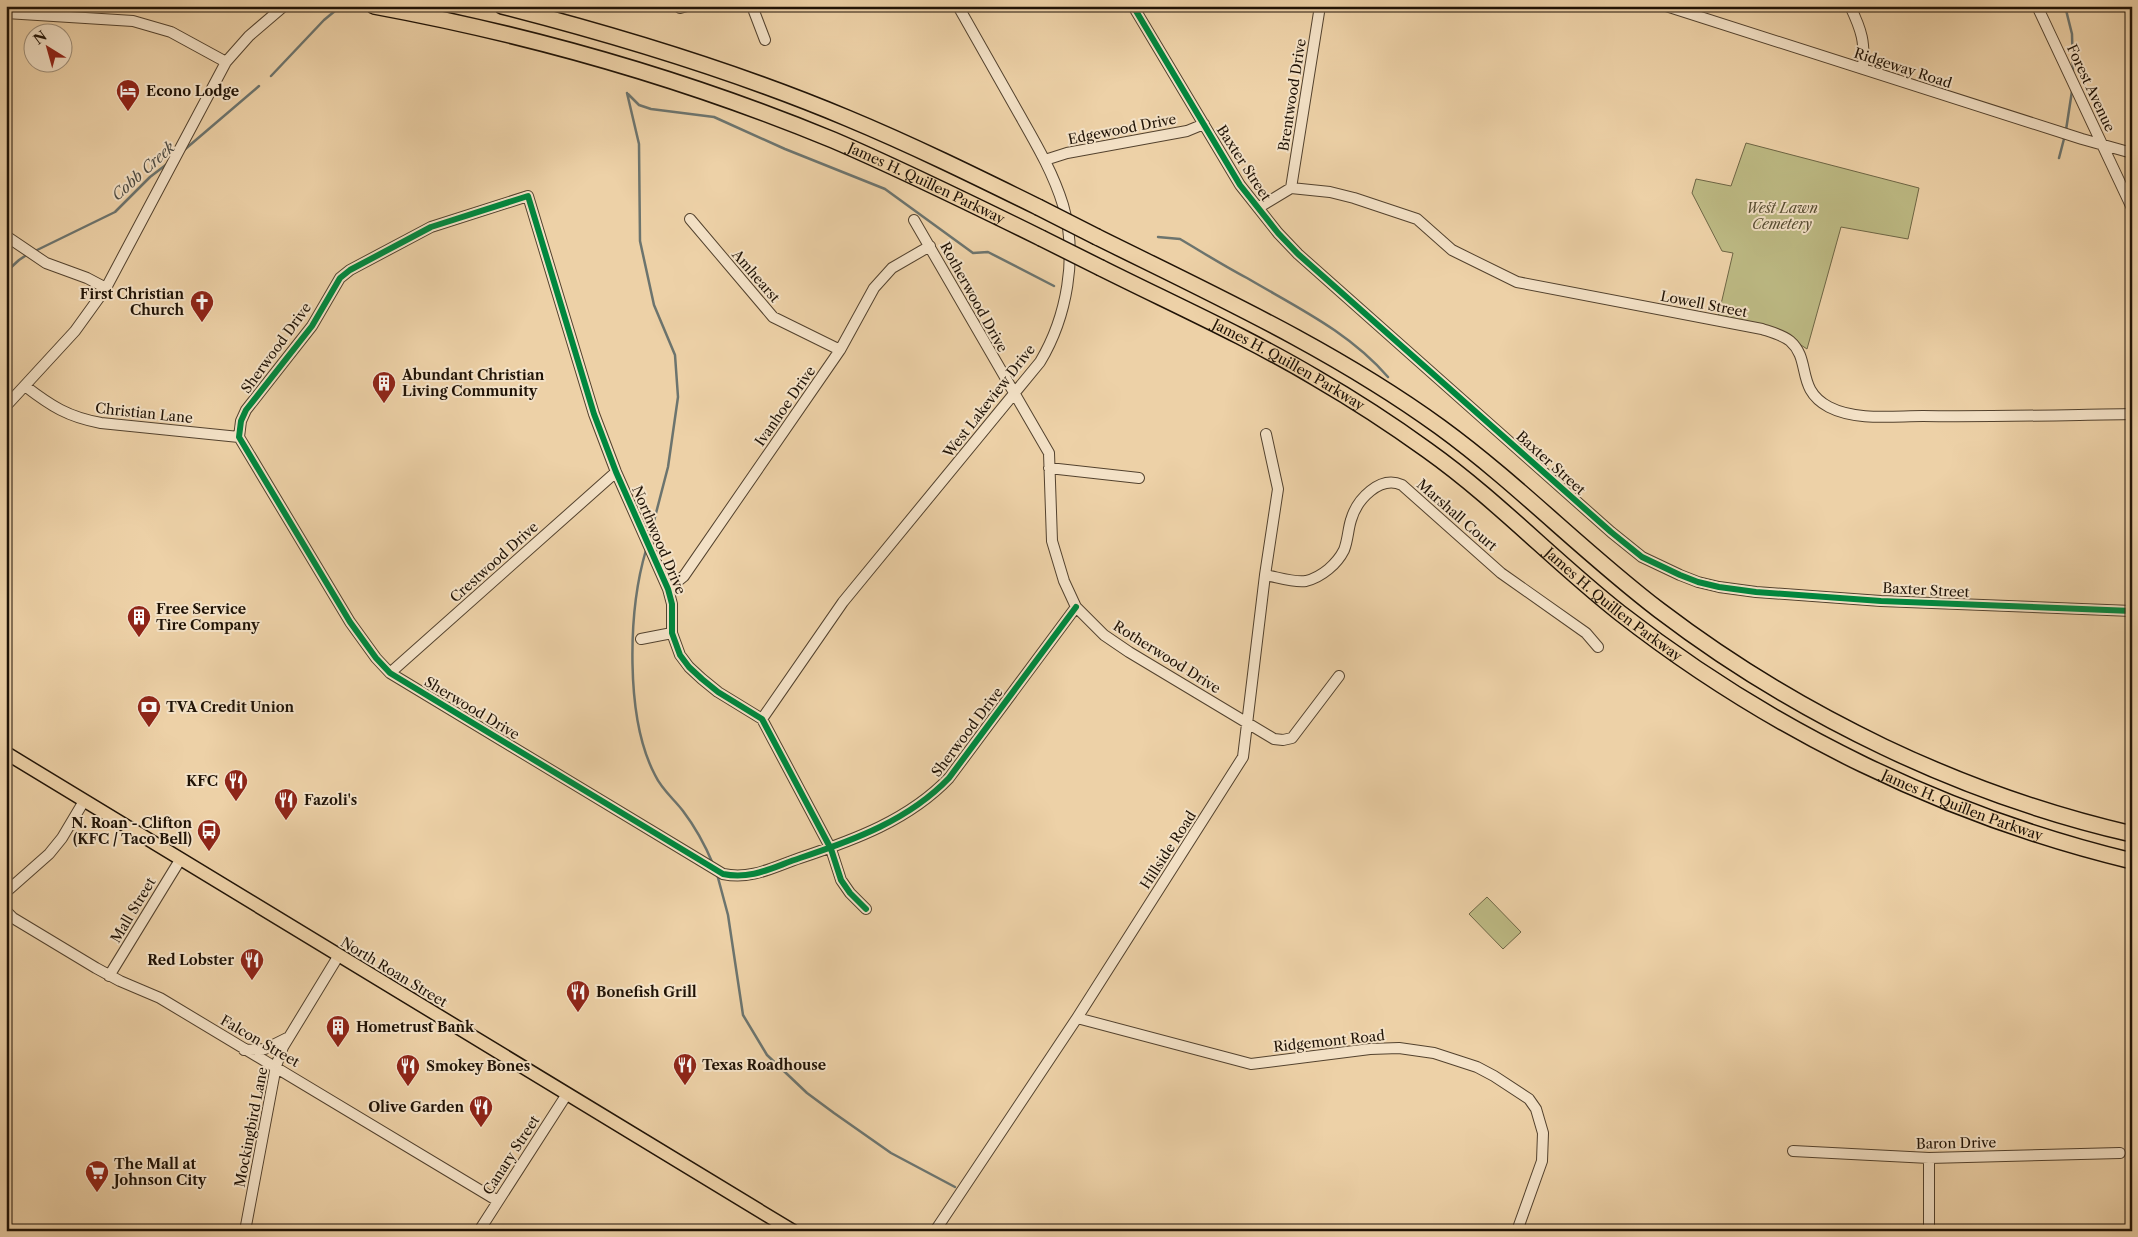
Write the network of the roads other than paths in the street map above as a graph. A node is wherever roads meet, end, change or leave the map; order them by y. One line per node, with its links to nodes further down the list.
1 (284, 6): 13 (street)
2 (374, 6): 54 (highway, James H. Quillen Parkway, bridge)
3 (502, 6): 51 (highway, James H. Quillen Parkway, bridge)
4 (752, 6): 12 (street)
5 (958, 6): 18 (street, West Lakeview Drive)
6 (1133, 6): 15 (street, Baxter Street)
7 (1320, 6): 19 (street, Brentwood Drive)
8 (1666, 6): 14 (street, Ridgeway Road)
9 (1850, 6): 14 (street)
10 (2037, 6): 16 (street, Forest Avenue)
11 (6, 13): 13 (street)
12 (765, 40)
13 (226, 62): 27 (street)
14 (1863, 70): 16 (street, Ridgeway Road)
15 (1204, 124): 18 (street, Edgewood Drive); 21 (street, Baxter Street)
16 (2101, 144): 17 (street, Ridgeway Road); 22 (street, Forest Avenue)
17 (2132, 153)
18 (1045, 160): 30 (street, West Lakeview Drive)
19 (1291, 188): 21 (street); 32 (street, Lowell Street)
20 (528, 196): 34 (street, Sherwood Drive); 36 (street, Northwood Drive)
21 (1258, 208): 41 (street, Baxter Street)
22 (2132, 208)
23 (690, 219): 28 (street, Amhearst)
24 (914, 220): 26 (street, Rotherwood Drive)
25 (6, 236): 27 (street)
26 (930, 246): 28 (street, Ivanhoe Drive); 30 (street, Rotherwood Drive)
27 (106, 288): 29 (street)
28 (840, 350): 39 (street, Ivanhoe Drive)
29 (25, 386): 31 (street); 34 (street, Christian Lane)
30 (1014, 396): 35 (street, Rotherwood Drive); 47 (street, West Lakeview Drive)
31 (6, 406)
32 (2132, 414)
33 (1266, 434): 38 (street, Hillside Road)
34 (239, 437): 45 (street, Sherwood Drive)
35 (1049, 468): 37 (street); 40 (street, Rotherwood Drive)
36 (616, 472): 39 (street, Northwood Drive); 45 (street, Crestwood Drive)
37 (1139, 478)
38 (1264, 574): 44 (street, Marshall Court); 48 (street, Hillside Road)
39 (668, 589): 42 (street, Northwood Drive)
40 (1076, 606): 48 (street, Rotherwood Drive); 52 (street, Sherwood Drive)
41 (2132, 611)
42 (672, 634): 43 (street); 47 (street, Northwood Drive)
43 (641, 639)
44 (1598, 647)
45 (390, 673): 52 (street, Sherwood Drive)
46 (1340, 676): 48 (street, Rotherwood Drive)
47 (762, 719): 52 (street)
48 (1247, 721): 60 (street, Hillside Road)
49 (6, 753): 50 (main road, North Roan Street)
50 (84, 801): 53 (main road, North Roan Street); 55 (street)
51 (2132, 834)
52 (831, 849): 56 (street)
53 (180, 860): 58 (main road, North Roan Street); 59 (street, Mall Street)
54 (2132, 861)
55 (6, 892)
56 (866, 909)
57 (6, 910): 59 (street, Falcon Street)
58 (339, 955): 61 (street, Mockingbird Lane); 64 (main road, North Roan Street)
59 (109, 976): 62 (street, Falcon Street)
60 (1077, 1018): 72 (street, Hillside Road); 73 (street, Ridgemont Road)
61 (290, 1036): 62 (street); 63 (street, Mockingbird Lane)
62 (243, 1050): 63 (street, Falcon Street)
63 (276, 1066): 68 (street, Falcon Street); 70 (street, Mockingbird Lane)
64 (567, 1094): 68 (street, Canary Street); 69 (main road, North Roan Street)
65 (1793, 1151): 67 (street, Baron Drive)
66 (2120, 1153): 67 (street, Baron Drive)
67 (1929, 1158): 74 (street)
68 (498, 1201): 71 (street, Canary Street)
69 (790, 1230)
70 (245, 1231)
71 (479, 1231)
72 (935, 1231)
73 (1517, 1231)
74 (1929, 1231)

